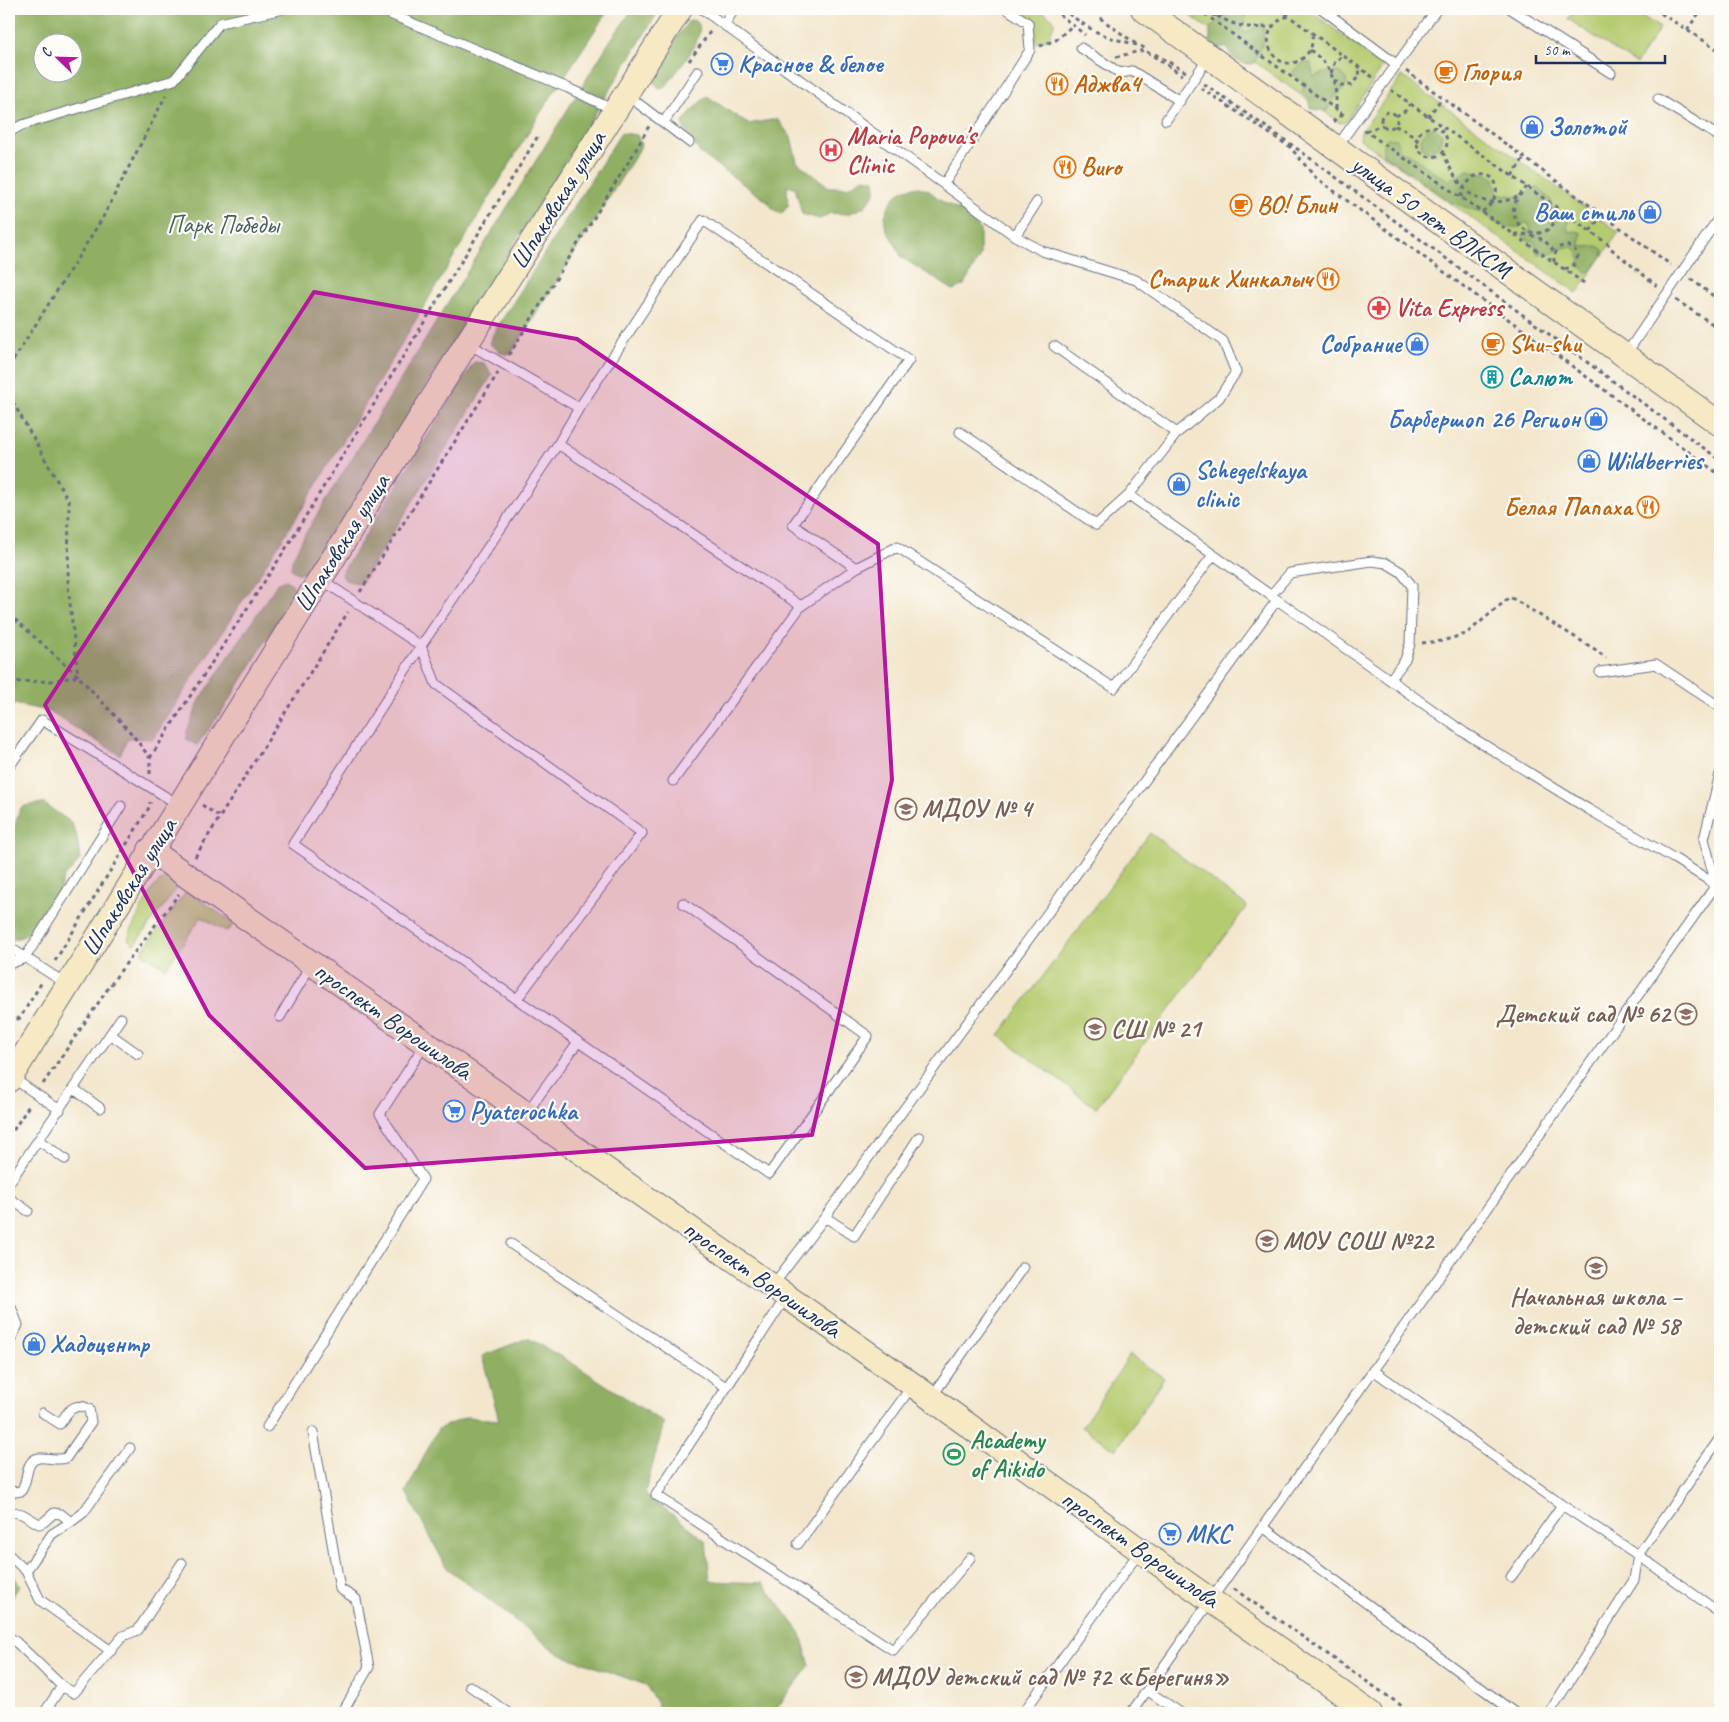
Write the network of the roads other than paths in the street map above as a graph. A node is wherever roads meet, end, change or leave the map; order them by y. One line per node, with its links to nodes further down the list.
1 (283, 9): 22 (lane)
2 (378, 9): 19 (lane)
3 (680, 9): 19 (street, Шпаковская улица)
4 (702, 9): 11 (lane)
5 (735, 9): 11 (lane)
6 (1007, 9): 26 (lane)
7 (1143, 9): 13 (street, улица 50 лет ВЛКСМ)
8 (1322, 9): 14 (lane)
9 (1437, 9): 14 (lane)
10 (1511, 9): 16 (lane)
11 (721, 22): 26 (lane)
12 (1081, 48): 18 (lane)
13 (1209, 57): 18 (lane); 25 (street, улица 50 лет ВЛКСМ)
14 (1396, 64): 25 (lane)
15 (698, 71): 21 (lane)
16 (1611, 73)
17 (1658, 98): 23 (lane)
18 (1180, 101): 20 (lane)
19 (620, 102): 21 (lane); 30 (street, Шпаковская улица)
20 (1166, 120)
21 (664, 122): 24 (lane)
22 (9, 132)
23 (1720, 136)
24 (689, 142)
25 (1329, 143): 32 (street, улица 50 лет ВЛКСМ)
26 (944, 184): 29 (lane)
27 (1037, 202): 29 (lane)
28 (1720, 216): 32 (lane)
29 (1015, 236): 36 (lane)
30 (467, 342): 33 (lane); 41 (street, Шпаковская улица)
31 (1054, 346): 36 (lane)
32 (1624, 356): 34 (street, улица 50 лет ВЛКСМ)
33 (579, 408): 37 (lane); 40 (lane)
34 (1720, 424)
35 (960, 432): 38 (lane)
36 (1177, 433): 38 (lane)
37 (558, 444): 43 (lane); 44 (lane)
38 (1129, 495): 39 (lane)
39 (1213, 555): 40 (lane); 42 (lane)
40 (856, 568): 43 (lane)
41 (320, 579): 44 (lane); 51 (street, Шпаковская улица)
42 (1274, 598): 46 (lane); 46 (lane); 79 (lane)
43 (801, 606): 50 (lane)
44 (422, 646): 61 (lane); 61 (lane)
45 (1600, 672): 47 (lane)
46 (1390, 680): 54 (lane)
47 (1720, 707)
48 (9, 767): 51 (lane)
49 (1720, 774): 54 (lane)
50 (673, 781)
51 (180, 805): 53 (street, Шпаковская улица)
52 (121, 806): 57 (lane)
53 (150, 850): 59 (street, проспект Ворошилова); 60 (street, Шпаковская улица)
54 (1718, 886): 85 (lane)
55 (683, 903): 65 (lane)
56 (9, 947): 57 (lane)
57 (25, 958): 58 (lane); 60 (lane)
58 (9, 964)
59 (311, 964): 62 (lane); 66 (street, проспект Ворошилова)
60 (68, 985): 68 (street, Шпаковская улица)
61 (517, 999): 65 (lane)
62 (280, 1017)
63 (121, 1018): 64 (lane)
64 (110, 1034): 67 (lane); 69 (lane)
65 (578, 1042): 72 (lane)
66 (426, 1044): 72 (street, проспект Ворошилова); 89 (lane)
67 (138, 1054)
68 (10, 1078): 71 (lane)
69 (74, 1089): 70 (lane); 71 (lane)
70 (100, 1108)
71 (60, 1110): 74 (lane)
72 (526, 1113): 82 (street, проспект Ворошилова)
73 (919, 1137): 79 (lane)
74 (38, 1140): 75 (lane); 76 (lane)
75 (65, 1159)
76 (9, 1184)
77 (9, 1198): 78 (lane)
78 (28, 1211)
79 (825, 1217): 82 (lane)
80 (511, 1244): 86 (lane)
81 (1023, 1267): 87 (lane)
82 (778, 1292): 86 (lane); 87 (street, проспект Ворошилова)
83 (9, 1305): 84 (lane)
84 (9, 1343)
85 (1373, 1370): 94 (lane); 97 (lane)
86 (726, 1387): 102 (lane)
87 (922, 1392): 98 (lane); 99 (street, проспект Ворошилова)
88 (42, 1413): 93 (lane)
89 (267, 1427)
90 (313, 1432): 114 (lane)
91 (1720, 1438): 101 (lane)
92 (130, 1448): 96 (lane)
93 (9, 1490)
94 (1562, 1504): 101 (lane); 105 (lane)
95 (9, 1511): 96 (lane)
96 (71, 1522): 104 (lane)
97 (1263, 1528): 106 (lane); 120 (lane)
98 (798, 1544)
99 (1141, 1551): 106 (street, проспект Ворошилова); 116 (lane)
100 (9, 1555): 104 (lane)
101 (1638, 1555): 107 (lane); 121 (lane)
102 (970, 1558)
103 (182, 1563): 109 (lane)
104 (26, 1571): 109 (lane)
105 (1511, 1577)
106 (1217, 1590): 112 (lane); 119 (street, проспект Ворошилова)
107 (1720, 1613)
108 (9, 1637): 110 (lane)
109 (110, 1651): 110 (lane)
110 (62, 1686): 113 (lane)
111 (470, 1686): 115 (lane)
112 (1148, 1691): 117 (lane); 118 (lane)
113 (44, 1713)
114 (342, 1713)
115 (508, 1713)
116 (1024, 1713)
117 (1131, 1713)
118 (1181, 1713)
119 (1370, 1713)
120 (1516, 1713)
121 (1549, 1713)

